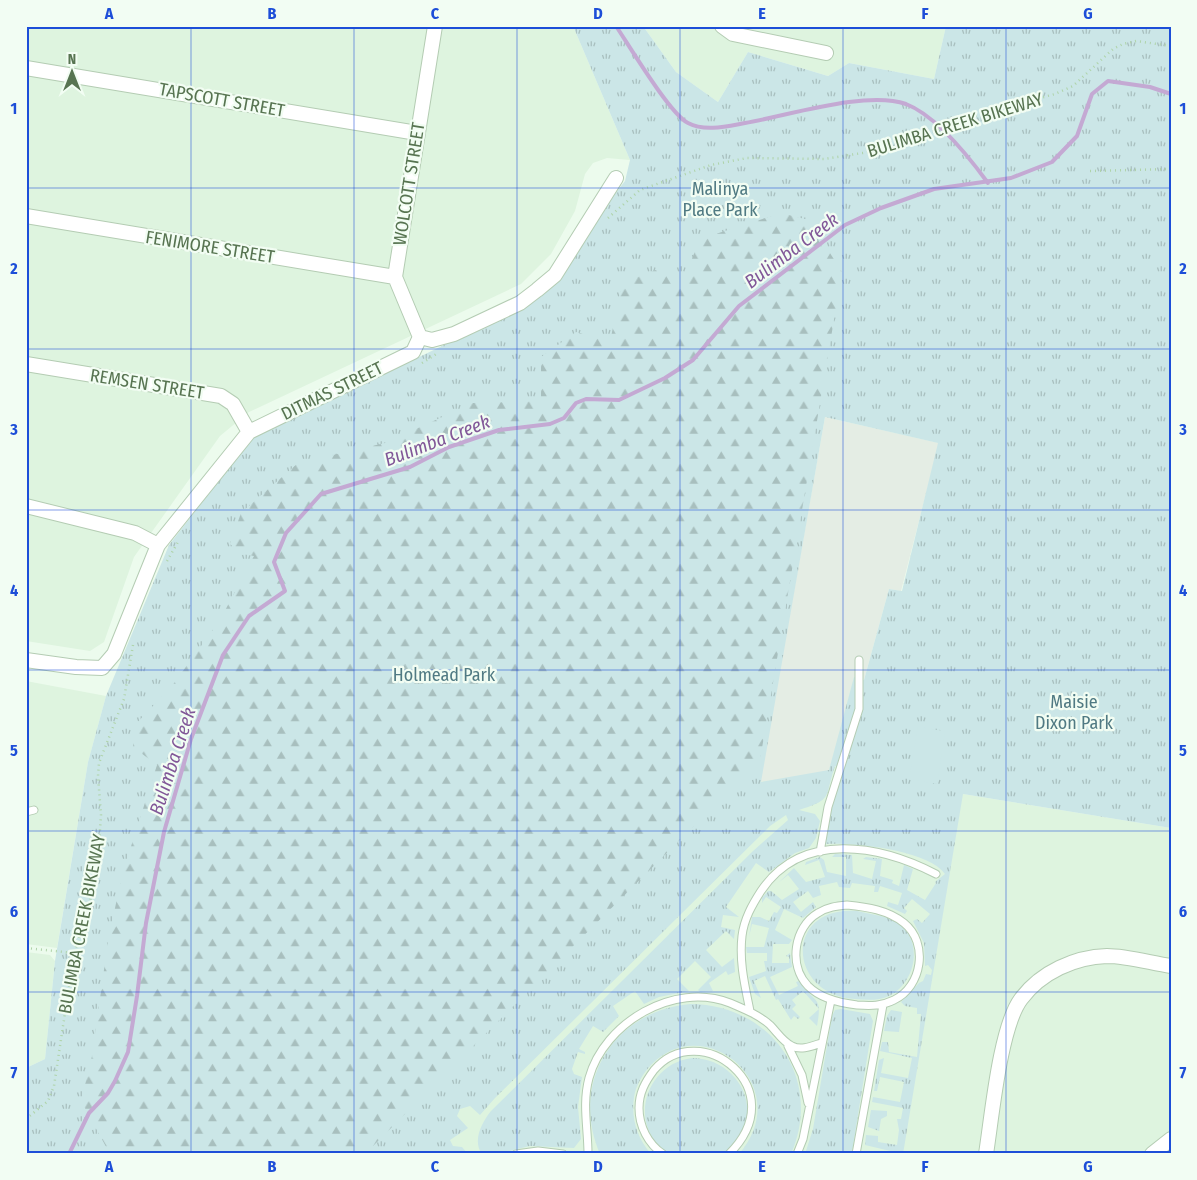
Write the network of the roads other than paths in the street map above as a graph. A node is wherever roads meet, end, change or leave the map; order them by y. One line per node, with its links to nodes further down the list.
1 (435, 26): 5 (street, WOLCOTT STREET)
2 (722, 26): 3 (street)
3 (826, 53)
4 (26, 68): 5 (street, TAPSCOTT STREET)
5 (417, 133): 8 (street, WOLCOTT STREET)
6 (616, 178): 9 (street)
7 (26, 216): 8 (street, FENIMORE STREET)
8 (394, 277): 9 (street)
9 (420, 337): 11 (street, DITMAS STREET)
10 (26, 364): 11 (street, REMSEN STREET)
11 (249, 432): 13 (street, DITMAS STREET)
12 (26, 506): 13 (street)
13 (158, 545): 14 (street, DITMAS STREET)
14 (26, 660)
15 (859, 660): 18 (lane)
16 (34, 810): 17 (lane)
17 (26, 812)
18 (820, 852): 19 (lane); 23 (lane)
19 (936, 874)
20 (1171, 966): 35 (street)
21 (831, 1000): 22 (lane); 22 (lane); 25 (lane)
22 (883, 1005): 34 (lane)
23 (750, 1011): 24 (lane); 30 (lane)
24 (785, 1041): 25 (lane); 26 (lane)
25 (821, 1043): 26 (lane)
26 (809, 1108): 33 (lane)
27 (1171, 1139): 36 (street)
28 (516, 1154): 29 (lane)
29 (564, 1154)
30 (588, 1154)
31 (663, 1154): 32 (lane)
32 (729, 1154)
33 (797, 1154)
34 (856, 1154)
35 (986, 1154)
36 (1152, 1154)

